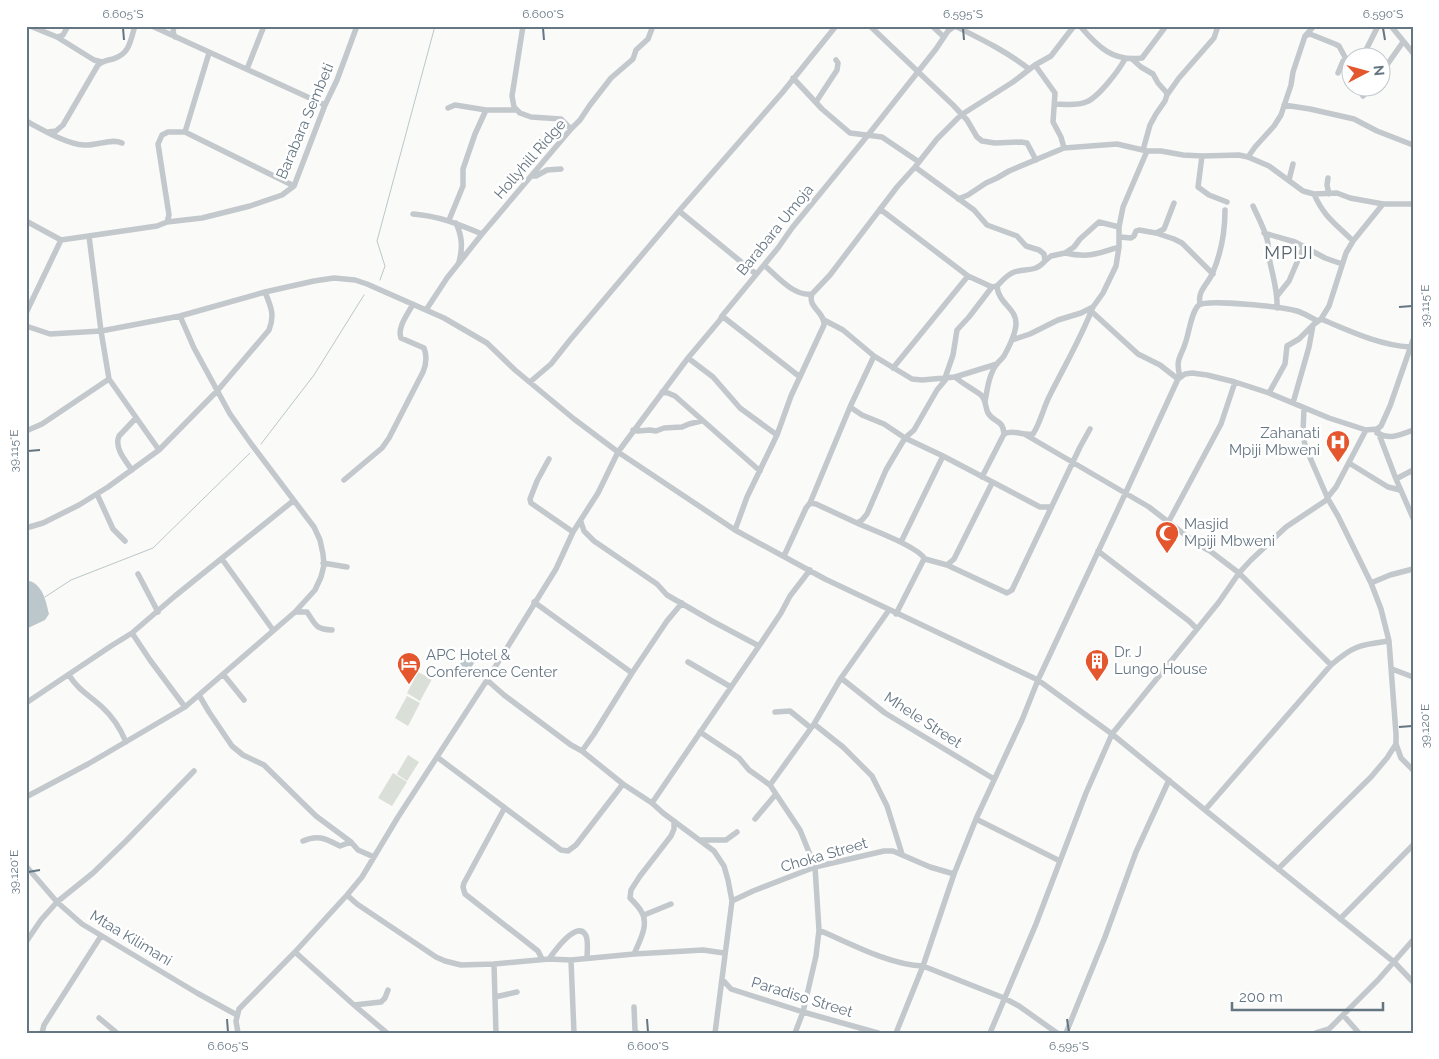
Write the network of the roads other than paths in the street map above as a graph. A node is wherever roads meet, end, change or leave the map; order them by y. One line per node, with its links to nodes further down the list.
1 (30, 26): 23 (street)
2 (68, 26): 23 (street)
3 (135, 26): 33 (street)
4 (152, 26): 24 (street)
5 (174, 26): 24 (street)
6 (264, 26): 36 (street)
7 (357, 26): 43 (street, Barabara Sembeti)
8 (524, 26): 48 (street)
9 (653, 26): 51 (street, Hollyhill Ridge)
10 (836, 26): 40 (street)
11 (870, 26): 38 (street)
12 (932, 26): 21 (street)
13 (955, 26): 21 (street, Barabara Umoja); 37 (street)
14 (1074, 26): 35 (street)
15 (1080, 26): 31 (street)
16 (1166, 26): 31 (street)
17 (1218, 26): 41 (street)
18 (1314, 26): 22 (street)
19 (1378, 26): 26 (street)
20 (1391, 26): 25 (street)
21 (944, 36): 38 (street, Barabara Umoja)
22 (1305, 36): 27 (street); 45 (street)
23 (57, 37): 33 (street)
24 (175, 37): 28 (street)
25 (1403, 42): 29 (street); 30 (street)
26 (1367, 48)
27 (1342, 49)
28 (210, 53): 36 (street); 53 (street)
29 (1413, 54)
30 (1392, 58)
31 (1128, 59): 41 (street); 44 (street)
32 (836, 60): 42 (street)
33 (102, 62): 52 (street)
34 (1342, 63): 39 (street)
35 (1035, 65): 37 (street); 44 (street)
36 (247, 69): 43 (street)
37 (1029, 69): 49 (street)
38 (917, 72): 49 (street); 54 (street, Barabara Umoja)
39 (1338, 72)
40 (793, 78): 42 (street); 79 (street)
41 (1167, 95): 58 (street)
42 (816, 102): 54 (street)
43 (325, 104): 68 (street, Barabara Sembeti)
44 (1055, 104): 57 (street)
45 (1284, 106): 56 (street); 60 (street)
46 (448, 108): 47 (street)
47 (486, 110): 48 (street); 82 (street)
48 (516, 110): 51 (street)
49 (962, 115): 61 (street); 63 (street)
50 (26, 121): 52 (street)
51 (571, 129): 65 (street, Hollyhill Ridge)
52 (48, 132): 55 (street)
53 (186, 132): 68 (street); 83 (street)
54 (868, 135): 63 (street); 98 (street, Barabara Umoja)
55 (122, 142)
56 (1413, 145)
57 (1064, 148): 58 (street); 61 (street)
58 (1145, 150): 59 (street); 84 (street)
59 (1202, 156): 60 (street); 72 (street)
60 (1248, 157): 67 (street)
61 (1036, 160): 71 (street)
62 (1293, 164): 67 (street)
63 (917, 165): 71 (street); 77 (street)
64 (561, 169): 65 (street)
65 (531, 176): 87 (street, Hollyhill Ridge)
66 (1328, 178): 70 (street)
67 (1289, 180): 69 (street)
68 (294, 186): 83 (street, Barabara Sembeti)
69 (1314, 194): 70 (street); 91 (street)
70 (1329, 194): 74 (street)
71 (958, 199): 95 (street)
72 (1227, 202)
73 (1174, 203): 85 (street)
74 (1383, 204): 75 (street); 91 (street)
75 (1413, 204)
76 (1254, 206): 86 (street)
77 (880, 209): 101 (street); 104 (street)
78 (1225, 210): 100 (street)
79 (679, 211): 99 (street); 130 (street)
80 (413, 214): 82 (street)
81 (26, 221): 90 (street)
82 (452, 221): 87 (street); 97 (street)
83 (167, 222): 88 (street, Barabara Sembeti)
84 (1119, 227): 89 (street); 94 (street)
85 (1156, 233): 89 (street); 100 (street)
86 (1264, 233): 92 (street); 105 (street)
87 (482, 234): 97 (street, Hollyhill Ridge)
88 (89, 236): 90 (street, Barabara Sembeti); 117 (street)
89 (1120, 238): 93 (street)
90 (61, 240): 111 (street)
91 (1353, 242): 96 (street)
92 (1304, 246): 96 (street); 105 (street)
93 (1119, 247): 94 (street); 109 (street)
94 (1065, 253): 95 (street)
95 (1044, 258): 102 (street)
96 (1342, 264): 115 (street)
97 (458, 265): 110 (street, Hollyhill Ridge)
98 (764, 266): 99 (street, Barabara Umoja); 104 (street)
99 (756, 274): 113 (street, Barabara Umoja)
100 (1213, 274): 107 (street)
101 (968, 276): 102 (street); 124 (street)
102 (994, 286): 118 (street); 127 (street)
103 (265, 292): 106 (street); 112 (street); 132 (street)
104 (810, 296): 114 (street)
105 (1277, 296): 108 (street)
106 (413, 304): 110 (street); 161 (street)
107 (1200, 304): 108 (street); 128 (street)
108 (1277, 308): 115 (street)
109 (1092, 309): 118 (street); 128 (street); 148 (street)
110 (426, 310): 130 (street)
111 (26, 313)
112 (180, 316): 117 (street); 132 (street)
113 (722, 316): 122 (street, Barabara Umoja); 125 (street)
114 (824, 320): 121 (street); 125 (street)
115 (1317, 322): 120 (street); 134 (street); 136 (street)
116 (26, 326): 117 (street)
117 (100, 331): 129 (street)
118 (1012, 340): 123 (street)
119 (1413, 340): 120 (street)
120 (1412, 349): 145 (street)
121 (874, 356): 124 (street); 137 (street)
122 (688, 358): 133 (street, Barabara Umoja); 147 (street)
123 (997, 364): 126 (street); 135 (street)
124 (893, 368): 127 (street)
125 (800, 377): 147 (street)
126 (955, 377): 127 (street); 135 (street)
127 (946, 378): 149 (street)
128 (1179, 378): 131 (street); 164 (street)
129 (109, 379): 139 (street); 144 (street)
130 (530, 382): 151 (street)
131 (1235, 382): 134 (street); 173 (street)
132 (218, 390): 150 (street); 167 (street)
133 (662, 392): 140 (street); 142 (street, Barabara Umoja)
134 (1270, 393): 136 (street)
135 (985, 402): 146 (street)
136 (1293, 403): 138 (street)
137 (850, 407): 149 (street); 168 (street)
138 (1304, 408): 145 (street); 166 (street)
139 (136, 418): 150 (street); 156 (street)
140 (701, 421): 142 (street); 158 (street)
141 (1090, 429): 154 (street)
142 (633, 430): 151 (street, Barabara Umoja)
143 (1413, 430): 145 (street)
144 (26, 431)
145 (1374, 431): 155 (street); 160 (street)
146 (1004, 434): 148 (street); 159 (street)
147 (777, 435): 158 (street)
148 (1026, 435): 154 (street)
149 (905, 438): 152 (street); 175 (street)
150 (159, 450): 156 (street)
151 (618, 452): 174 (street, Barabara Umoja); 177 (street)
152 (943, 456): 159 (street); 180 (street)
153 (549, 459): 178 (street)
154 (1073, 462): 164 (street); 170 (street)
155 (1349, 463): 163 (street); 166 (street)
156 (132, 470): 165 (street)
157 (1413, 470): 160 (street)
158 (760, 471): 177 (street)
159 (982, 477): 162 (street)
160 (1396, 479): 163 (street)
161 (344, 480)
162 (992, 483): 169 (street); 186 (street)
163 (1400, 490): 172 (street)
164 (1126, 492): 173 (street); 181 (street)
165 (97, 494): 176 (street); 179 (street)
166 (1328, 498): 190 (street); 192 (street)
167 (293, 501): 183 (street); 185 (street)
168 (810, 504): 175 (street); 182 (street)
169 (1040, 507): 170 (street); 171 (street)
170 (1051, 507): 171 (street)
171 (1046, 517): 186 (street)
172 (1413, 518)
173 (1169, 521): 190 (street)
174 (581, 522): 178 (street, Barabara Umoja); 194 (street)
175 (857, 523): 180 (street)
176 (26, 528)
177 (735, 530): 182 (street)
178 (573, 532): 193 (street, Barabara Umoja)
179 (125, 541)
180 (900, 542): 184 (street)
181 (1098, 551): 199 (street); 215 (street)
182 (784, 556): 189 (street)
183 (222, 559): 196 (street); 200 (street)
184 (926, 559): 186 (street); 198 (street)
185 (324, 563): 187 (street); 197 (street)
186 (947, 566)
187 (347, 567)
188 (1413, 569): 192 (street)
189 (810, 570): 195 (street); 204 (street)
190 (1239, 573): 199 (street); 206 (street)
191 (138, 574): 196 (street)
192 (1371, 583): 203 (street)
193 (534, 602): 208 (street); 214 (street, Barabara Umoja)
194 (682, 603): 204 (street); 208 (street)
195 (889, 610): 198 (street); 213 (street)
196 (158, 612): 202 (street)
197 (295, 612): 200 (street); 201 (street)
198 (896, 614): 215 (street)
199 (1197, 629): 225 (street)
200 (273, 630): 210 (street)
201 (332, 630)
202 (132, 633): 209 (street); 221 (street)
203 (1389, 641): 206 (street); 207 (street)
204 (759, 646): 217 (street)
205 (688, 662): 217 (street)
206 (1331, 665): 242 (street)
207 (1392, 669): 211 (street); 216 (street)
208 (632, 673): 228 (street)
209 (68, 674): 220 (street); 226 (street)
210 (223, 674): 218 (street); 219 (street)
211 (1403, 674): 212 (street); 216 (street)
212 (1413, 677)
213 (841, 678): 223 (street); 234 (street, Mhele Street)
214 (487, 680): 228 (street); 229 (street, Barabara Umoja)
215 (1038, 680): 225 (street); 234 (street)
216 (1393, 684): 227 (street)
217 (731, 687): 224 (street)
218 (199, 695): 221 (street); 249 (street)
219 (244, 700)
220 (26, 703)
221 (186, 707): 226 (street)
222 (775, 712): 223 (street)
223 (812, 726): 237 (street); 251 (street)
224 (700, 732): 237 (street); 240 (street)
225 (1112, 734): 235 (street); 253 (street)
226 (126, 742): 239 (street)
227 (1396, 744): 230 (street); 231 (street)
228 (582, 750): 236 (street)
229 (437, 757): 241 (street); 252 (street, Barabara Umoja)
230 (1387, 758): 231 (street); 256 (street)
231 (1401, 758): 232 (street)
232 (1413, 770)
233 (194, 771): 260 (street)
234 (994, 779): 244 (street)
235 (1169, 780): 242 (street); 304 (street)
236 (623, 784): 240 (street); 241 (street)
237 (770, 785): 238 (street)
238 (776, 794): 243 (street); 255 (street)
239 (26, 797)
240 (652, 804): 245 (street)
241 (504, 809): 272 (street)
242 (1205, 810): 256 (street)
243 (755, 819)
244 (976, 819): 253 (street); 257 (street)
245 (674, 821): 247 (street); 262 (street)
246 (737, 832): 247 (street)
247 (698, 840): 259 (street)
248 (303, 841): 249 (street)
249 (351, 842): 252 (street)
250 (1413, 846): 263 (street)
251 (902, 854): 255 (street, Choka Street); 257 (street, Choka Street)
252 (374, 857): 258 (street, Barabara Umoja)
253 (1060, 861): 284 (street)
254 (26, 866): 260 (street, Mtaa Kilimani)
255 (815, 867): 259 (street, Choka Street); 264 (street)
256 (1278, 869): 263 (street)
257 (954, 874): 276 (street)
258 (347, 895): 268 (street, Barabara Umoja); 275 (street)
259 (732, 901): 269 (street)
260 (57, 902): 265 (street, Mtaa Kilimani); 267 (street)
261 (671, 904): 262 (street)
262 (644, 915): 270 (street)
263 (1340, 919): 274 (street)
264 (819, 930): 276 (street); 287 (street)
265 (101, 936): 288 (street, Mtaa Kilimani); 291 (street)
266 (1413, 940): 274 (street)
267 (26, 942)
268 (295, 952): 285 (street); 288 (street, Barabara Umoja)
269 (724, 953): 270 (street); 277 (street)
270 (634, 954): 271 (street)
271 (587, 958): 272 (street); 273 (street)
272 (546, 959): 273 (street); 275 (street)
273 (571, 960): 296 (street)
274 (1394, 962): 278 (street); 289 (street)
275 (494, 964): 283 (street)
276 (923, 966): 284 (street); 301 (street)
277 (722, 979): 279 (street, Paradiso Street); 282 (street)
278 (1413, 982)
279 (731, 989): 282 (street); 287 (street, Paradiso Street)
280 (388, 990): 285 (street)
281 (517, 992): 283 (street)
282 (720, 994): 298 (street)
283 (495, 997): 295 (street)
284 (1004, 998): 302 (street); 303 (street)
285 (354, 1005): 294 (street)
286 (634, 1007): 297 (street)
287 (802, 1012): 299 (street); 300 (street, Paradiso Street)
288 (237, 1015): 293 (street)
289 (1343, 1015): 305 (street); 306 (street)
290 (99, 1018): 292 (street)
291 (42, 1033)
292 (117, 1033)
293 (238, 1033)
294 (388, 1033)
295 (496, 1033)
296 (574, 1033)
297 (637, 1033)
298 (715, 1033)
299 (795, 1033)
300 (878, 1033)
301 (896, 1033)
302 (990, 1033)
303 (1057, 1033)
304 (1066, 1033)
305 (1316, 1033)
306 (1359, 1033)

